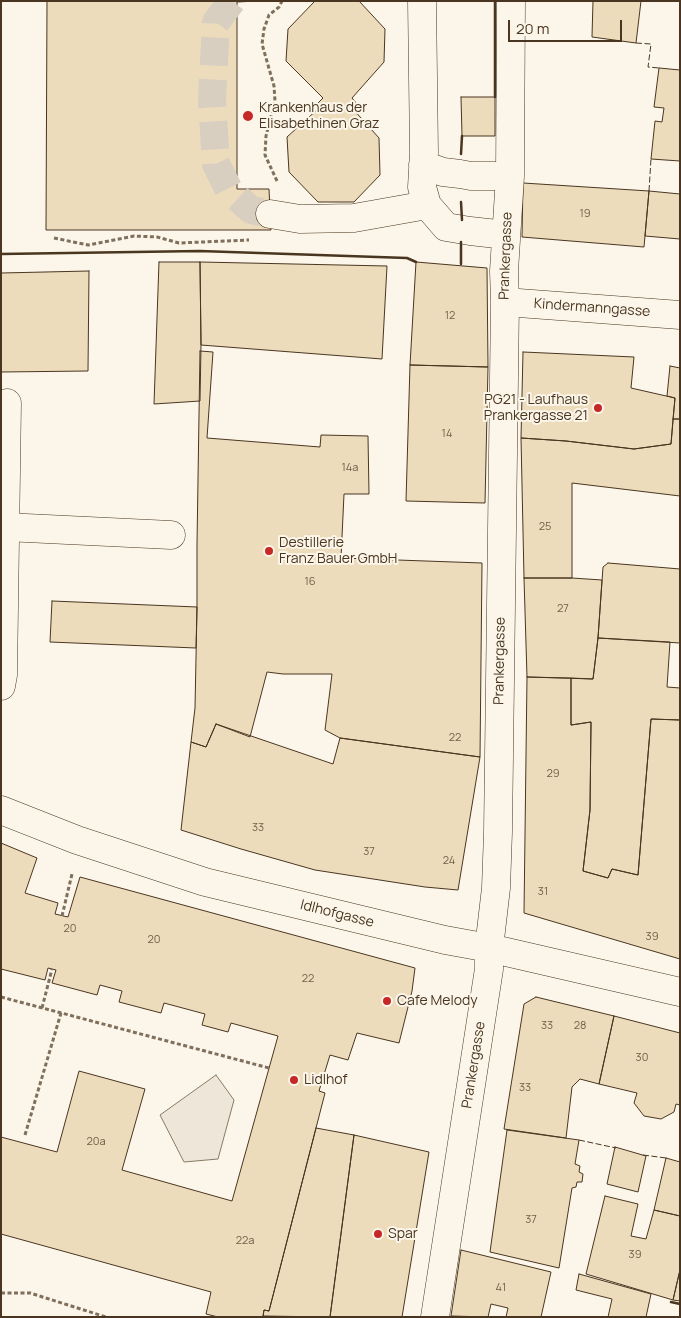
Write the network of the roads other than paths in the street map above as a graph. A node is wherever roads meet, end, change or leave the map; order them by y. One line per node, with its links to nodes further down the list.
1 (511, 1): 4 (street, Prankergasse)
2 (418, 3): 3 (street)
3 (423, 165): 4 (street); 5 (street)
4 (510, 176): 7 (street, Prankergasse)
5 (427, 205): 6 (street); 7 (street)
6 (280, 215)
7 (506, 235): 8 (street, Prankergasse)
8 (505, 302): 9 (street, Kindermanngasse); 15 (street, Prankergasse)
9 (680, 314)
10 (6, 403): 11 (street)
11 (5, 527): 12 (street); 13 (street)
12 (171, 535)
13 (1, 686)
14 (1, 810): 15 (street, Idlhofgasse)
15 (489, 948): 16 (street, Idlhofgasse); 17 (street, Prankergasse)
16 (680, 992)
17 (435, 1317)

